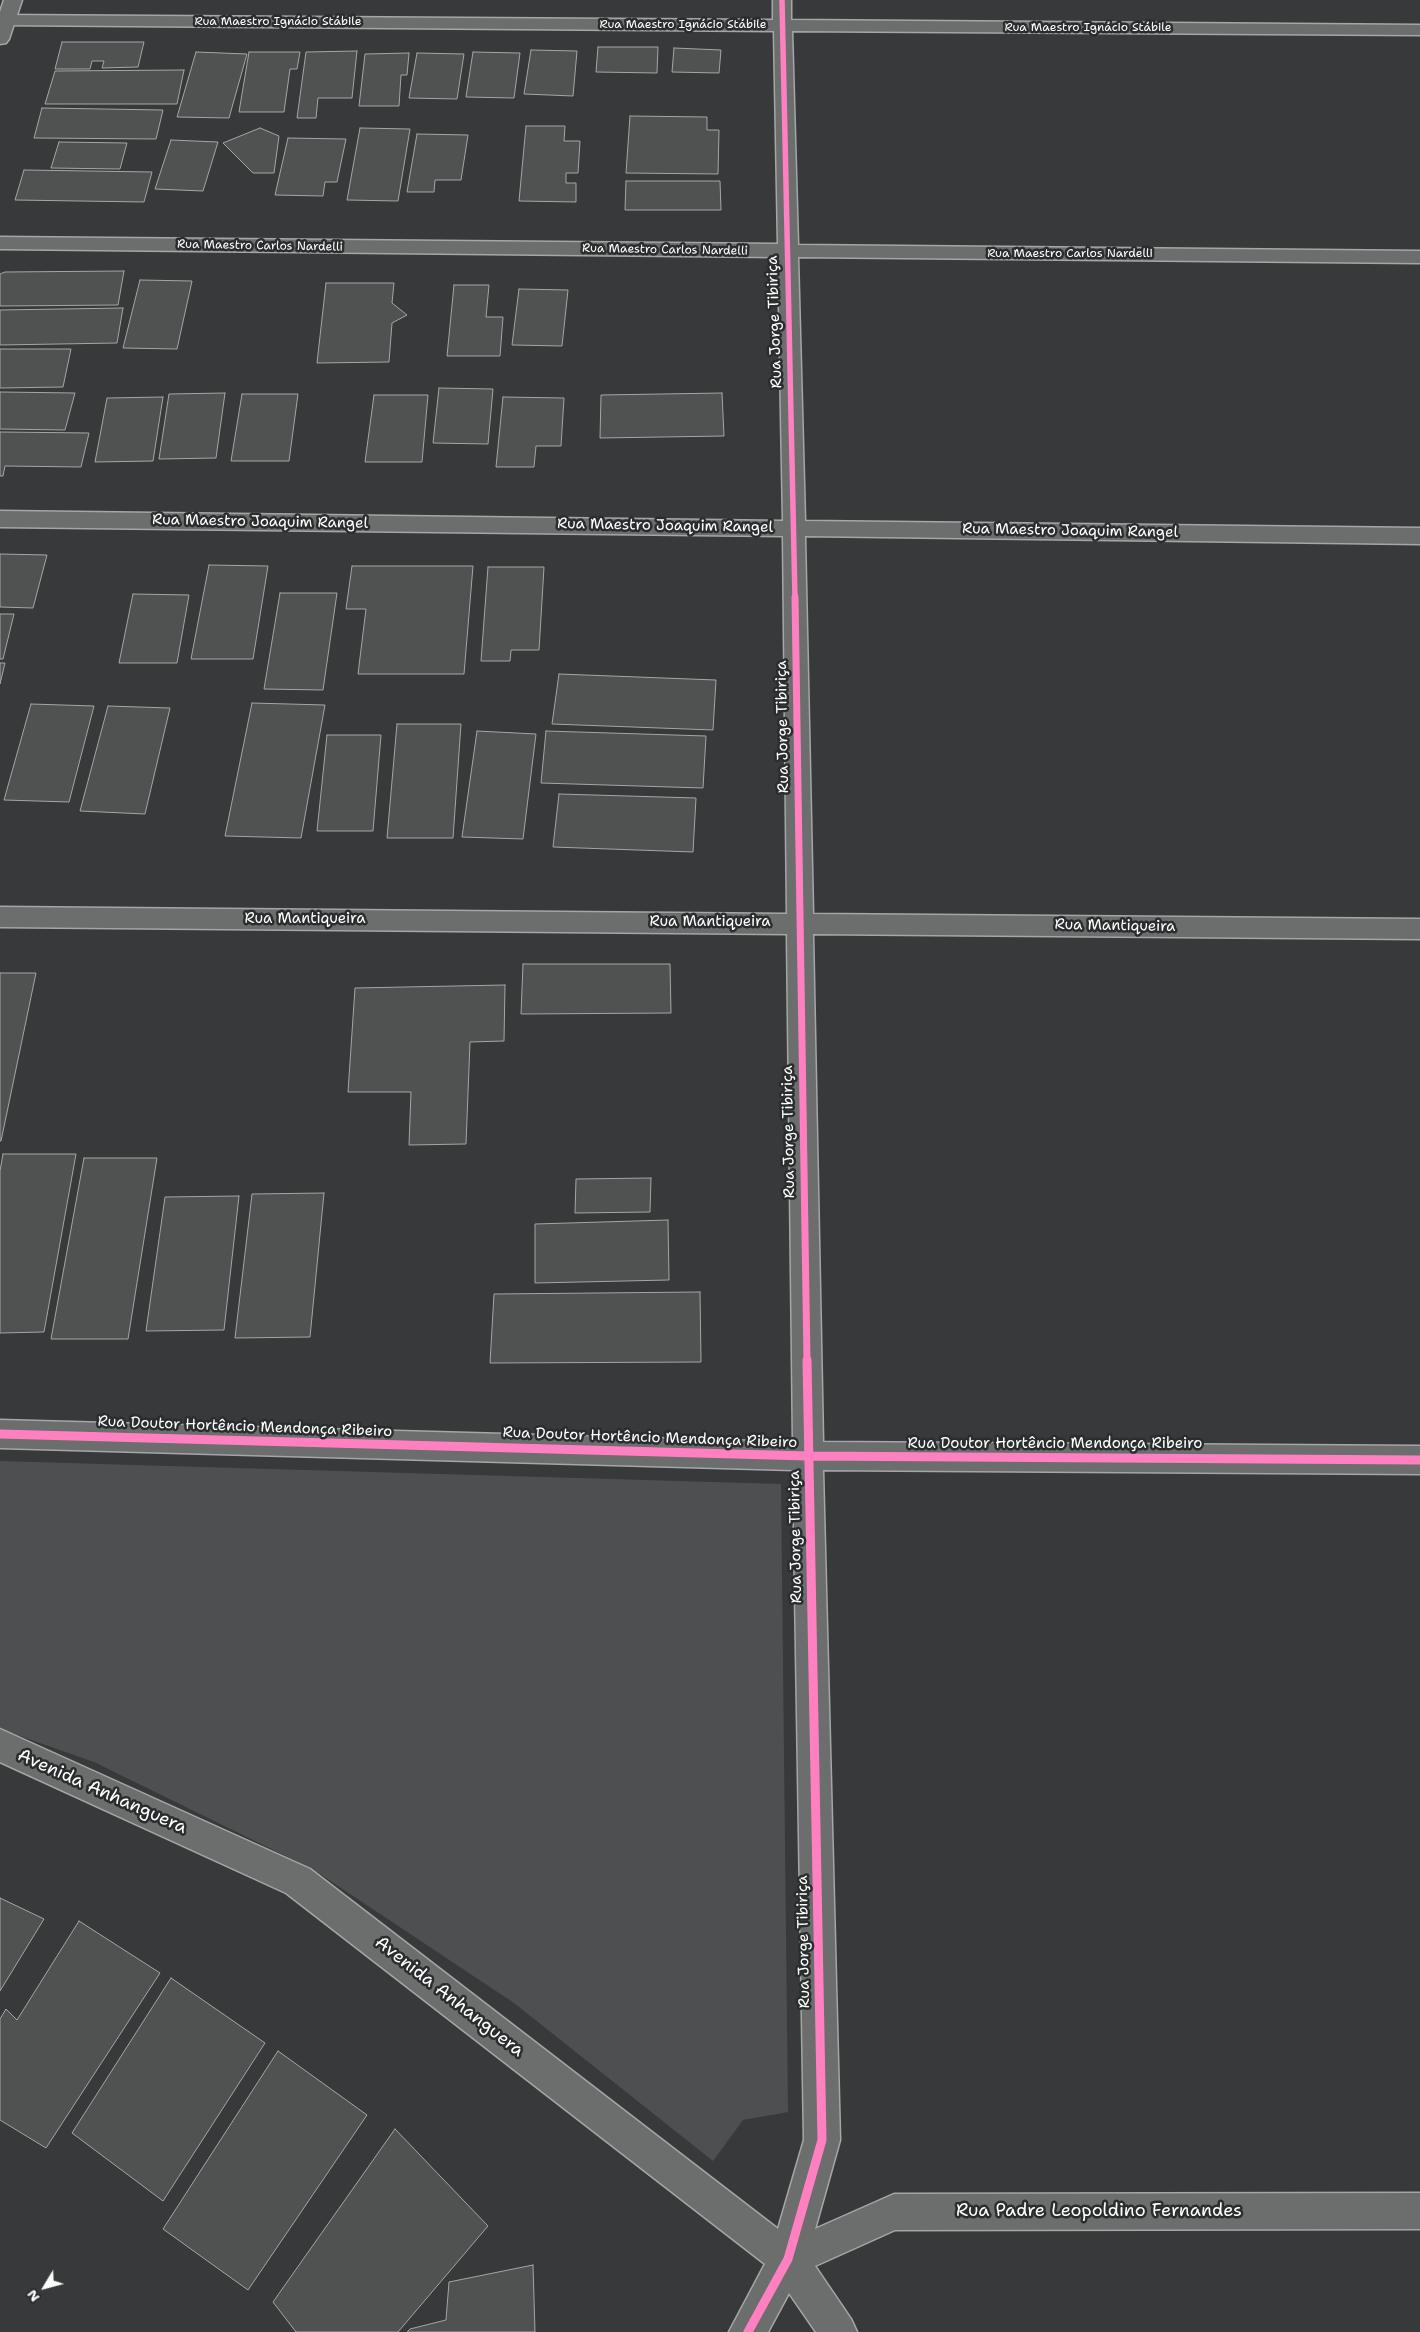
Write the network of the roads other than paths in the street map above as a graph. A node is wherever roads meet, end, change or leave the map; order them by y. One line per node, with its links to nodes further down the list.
1 (13, 0): 3 (street)
2 (782, 0): 4 (street, Rua Jorge Tibiriça)
3 (3, 20): 4 (street, Rua Maestro Ignácio Stábile); 6 (street)
4 (782, 26): 5 (street, Rua Maestro Ignácio Stábile); 8 (street, Rua Jorge Tibiriça)
5 (1420, 30)
6 (0, 39)
7 (0, 243): 8 (street, Rua Maestro Carlos Nardelli)
8 (787, 252): 9 (street, Rua Maestro Carlos Nardelli); 11 (street, Rua Jorge Tibiriça)
9 (1420, 257)
10 (0, 519): 11 (street, Rua Maestro Joaquim Rangel)
11 (794, 527): 12 (street, Rua Maestro Joaquim Rangel); 14 (street, Rua Jorge Tibiriça)
12 (1420, 536)
13 (0, 917): 14 (street, Rua Mantiqueira)
14 (799, 923): 15 (street, Rua Mantiqueira); 17 (street, Rua Jorge Tibiriça)
15 (1420, 929)
16 (0, 1434): 17 (street, Rua Doutor Hortêncio Mendonça Ribeiro)
17 (808, 1456): 18 (street, Rua Doutor Hortêncio Mendonça Ribeiro); 21 (street, Rua Jorge Tibiriça)
18 (1420, 1460)
19 (0, 1745): 21 (street, Avenida Anhanguera)
20 (1420, 2211): 21 (street, Rua Padre Leopoldino Fernandes)
21 (788, 2259): 22 (street, Rua Jorge Tibiriça); 23 (street, Avenida Anhanguera)
22 (748, 2332)
23 (838, 2332)

